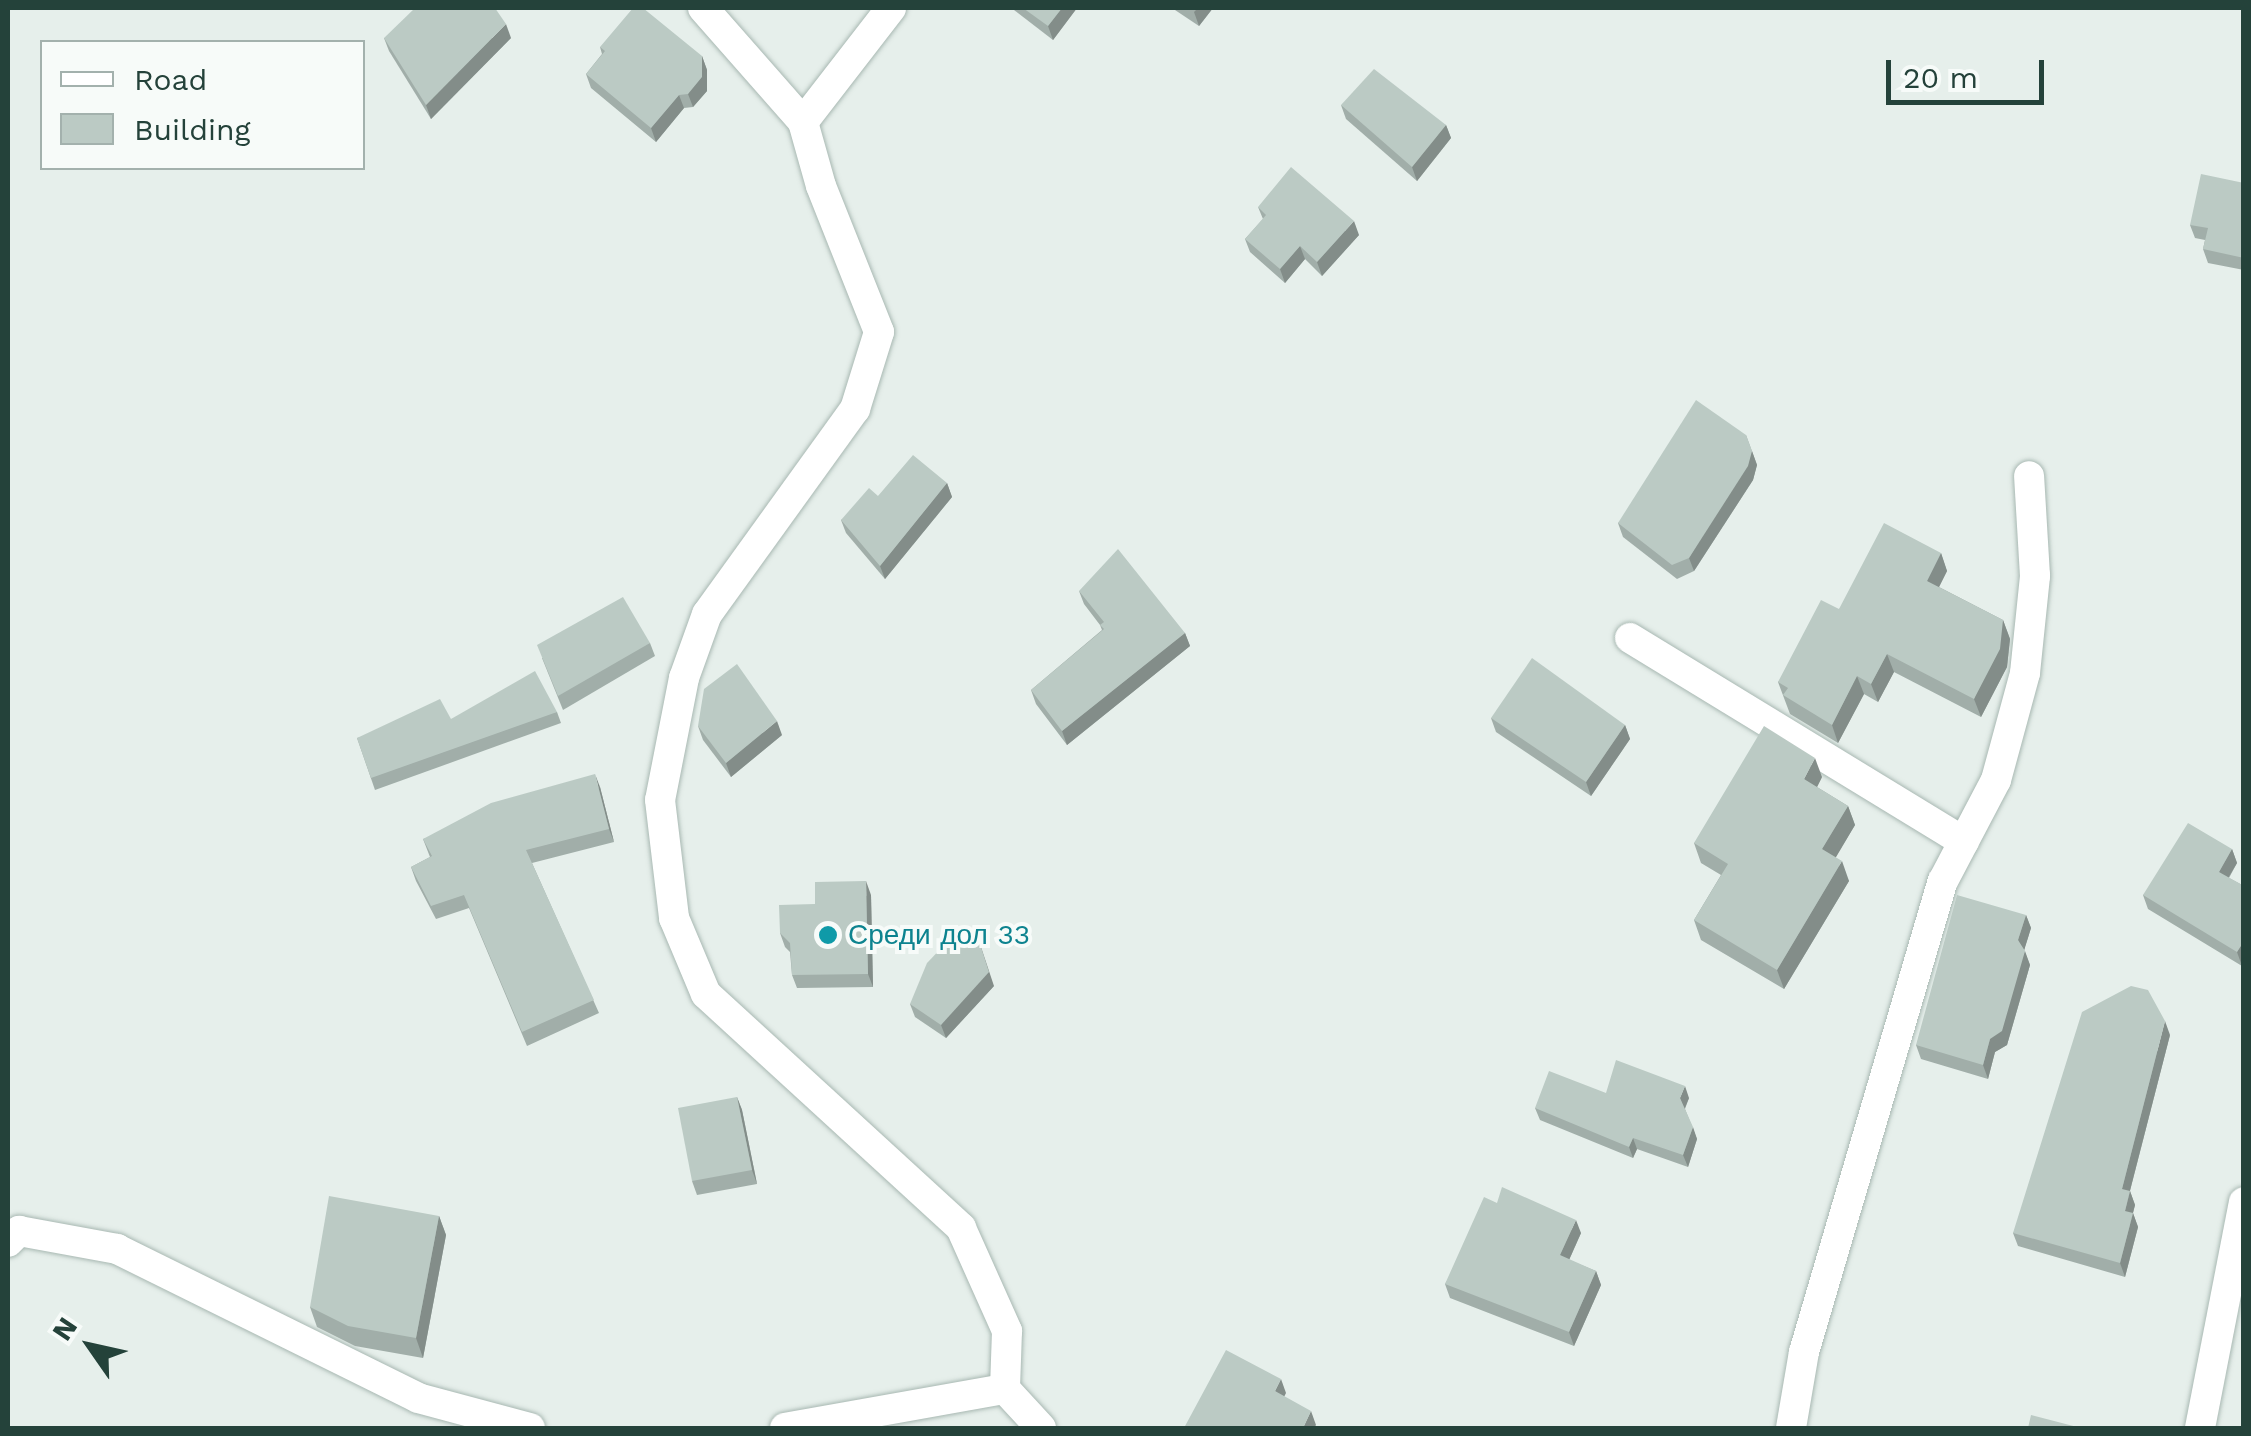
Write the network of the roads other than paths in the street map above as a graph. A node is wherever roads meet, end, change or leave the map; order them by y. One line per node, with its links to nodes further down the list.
1 (703, 8): 3 (street)
2 (892, 8): 3 (street)
3 (803, 122): 9 (street)
4 (2029, 476): 6 (street)
5 (1630, 638): 6 (street)
6 (1964, 842): 13 (street)
7 (2244, 1202): 14 (street)
8 (8, 1242): 10 (street)
9 (1006, 1390): 11 (street); 12 (street)
10 (530, 1428)
11 (785, 1428)
12 (1040, 1428)
13 (1791, 1428)
14 (2200, 1428)

